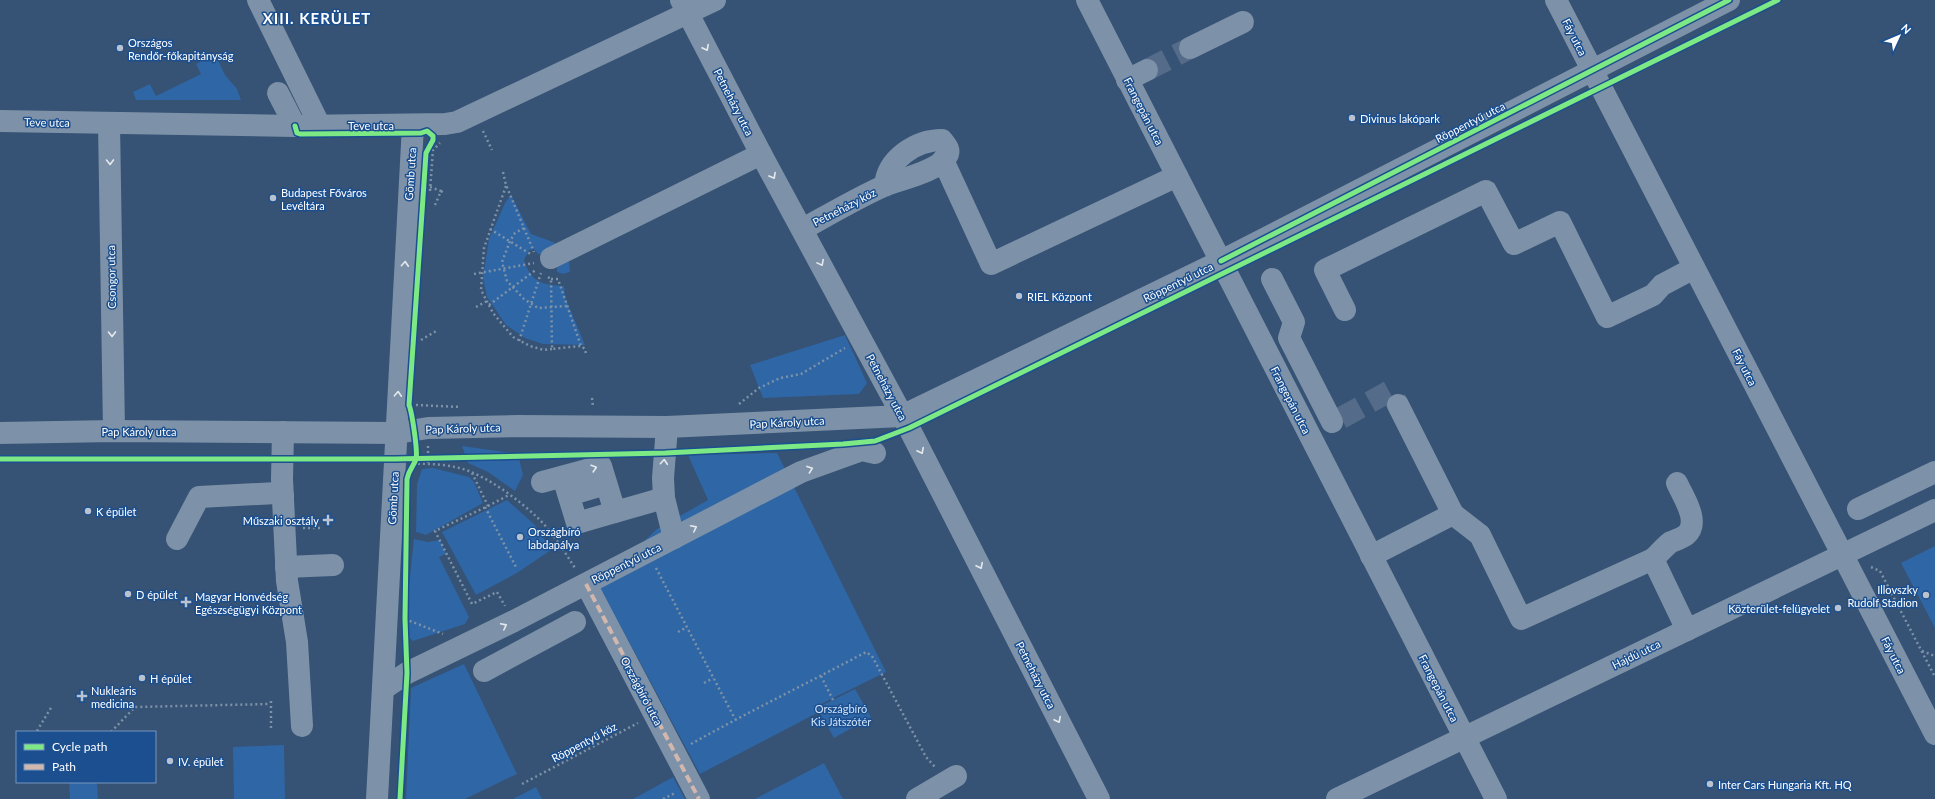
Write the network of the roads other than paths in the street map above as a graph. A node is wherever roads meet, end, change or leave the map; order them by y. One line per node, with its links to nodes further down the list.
1 (258, 0): 17 (street)
2 (715, 0): 6 (street, Teve utca)
3 (1087, 0): 11 (street, Frangepán utca)
4 (1556, 0): 10 (street, Fáy utca)
5 (1729, 0): 10 (street, Röppentyű utca)
6 (685, 7): 15 (street, Teve utca); 18 (street, Petneházy utca, one-way to 18)
7 (1243, 22): 8 (street)
8 (1190, 48)
9 (1147, 70): 11 (street)
10 (1593, 70): 21 (street, Röppentyű utca); 23 (street, Fáy utca)
11 (1127, 80): 19 (street, Frangepán utca)
12 (278, 92): 16 (street)
13 (0, 121): 14 (street, Teve utca)
14 (109, 123): 16 (street, Teve utca); 29 (street, Csongor utca, one-way to 29)
15 (413, 125): 17 (street, Teve utca); 32 (street, Gömb utca, one-way to 15)
16 (295, 126): 17 (street, Teve utca)
17 (320, 126)
18 (761, 154): 20 (street, Petneházy utca, one-way to 20); 22 (street)
19 (1177, 176): 20 (street, Petneházy köz); 21 (street, Frangepán utca)
20 (803, 228): 27 (street, Petneházy utca, one-way to 27)
21 (1220, 261): 27 (street, Röppentyű utca); 33 (street, Frangepán utca)
22 (542, 266)
23 (1694, 268): 25 (street); 46 (street, Fáy utca)
24 (1272, 279): 33 (street)
25 (1345, 310)
26 (1398, 405): 43 (street)
27 (902, 416): 28 (street, Pap Károly utca); 63 (street, Petneházy utca, one-way to 63)
28 (667, 427): 32 (street, Pap Károly utca); 39 (street, one-way to 28)
29 (114, 431): 30 (street, Pap Károly utca); 31 (street, Pap Károly utca)
30 (283, 432): 32 (street, Pap Károly utca); 38 (street)
31 (0, 433)
32 (396, 433): 55 (street, Gömb utca)
33 (1309, 434): 47 (street, Frangepán utca)
34 (875, 453): 44 (street, Röppentyű utca, one-way to 34)
35 (1935, 472): 36 (street)
36 (1912, 483): 40 (street); 42 (street)
37 (1677, 484): 48 (street)
38 (283, 496): 45 (street); 50 (street)
39 (664, 498): 41 (street); 44 (street)
40 (1858, 509)
41 (615, 512): 41 (street, one-way to 41)
42 (1930, 512): 46 (street, Hajdú utca)
43 (1453, 514): 47 (street); 48 (street)
44 (674, 538): 51 (street, Röppentyű utca)
45 (177, 539)
46 (1841, 554): 53 (street, Hajdú utca); 57 (street, Fáy utca)
47 (1371, 556): 58 (street, Frangepán utca)
48 (1653, 559): 53 (street)
49 (334, 565): 50 (street)
50 (286, 567): 56 (street)
51 (586, 584): 55 (street, Röppentyű utca, one-way to 51); 61 (street, Országbíró utca)
52 (575, 622): 54 (street)
53 (1687, 630): 58 (street, Hajdú utca)
54 (484, 671)
55 (383, 689): 60 (street, Gömb utca)
56 (302, 726)
57 (1935, 734)
58 (1464, 737): 64 (street, Hajdú utca); 65 (street, Frangepán utca)
59 (952, 779): 62 (street)
60 (377, 799)
61 (699, 799)
62 (917, 799)
63 (1099, 799)
64 (1337, 799)
65 (1496, 799)

